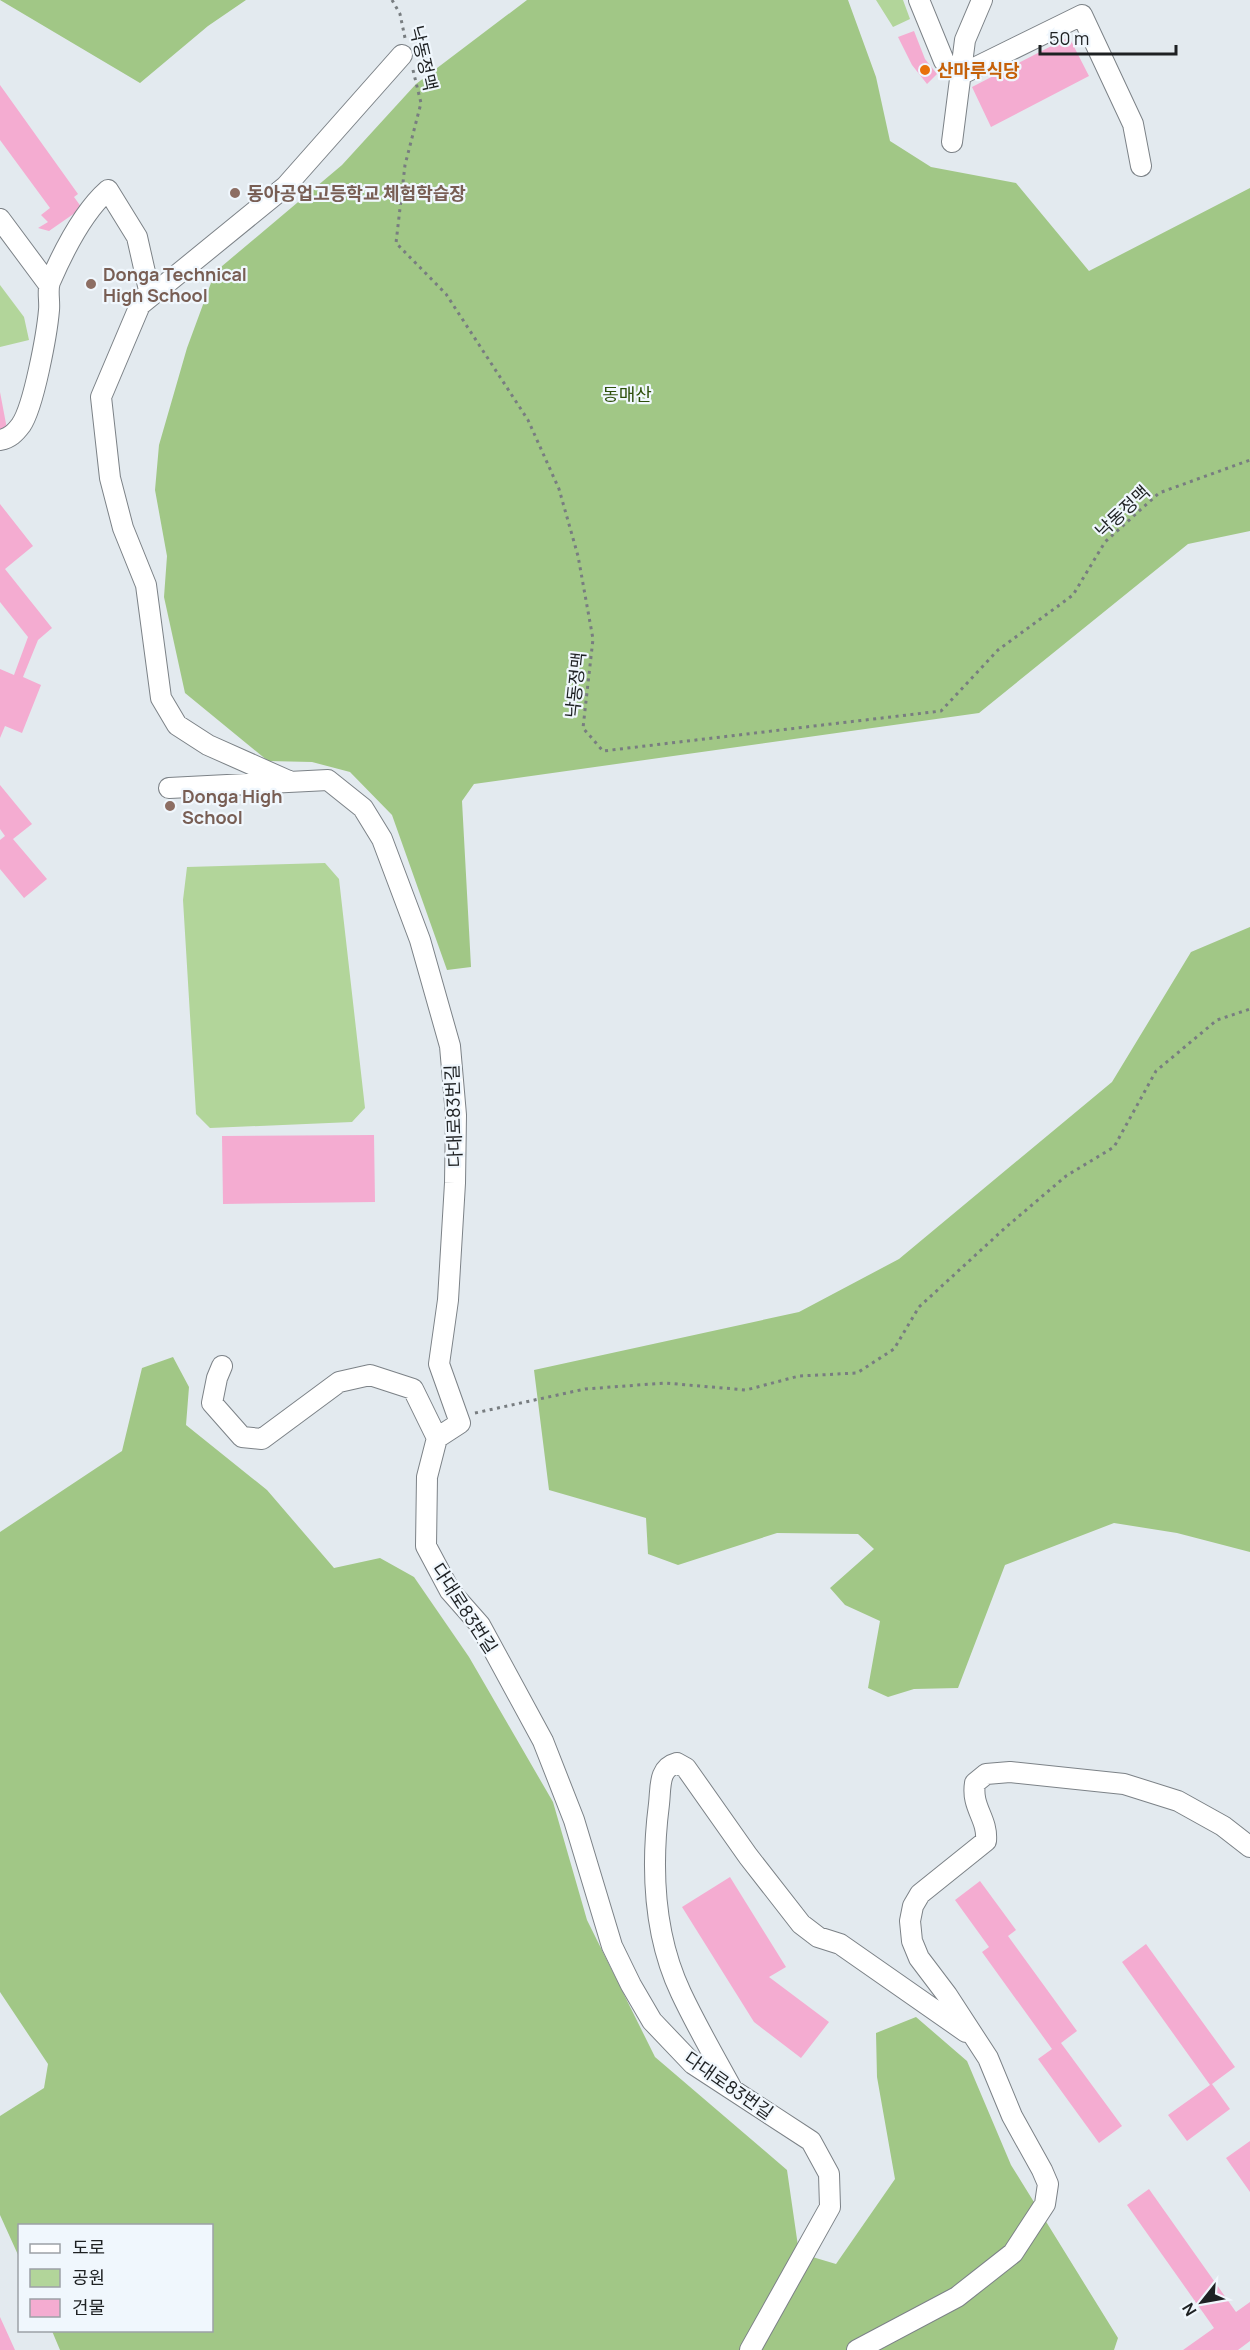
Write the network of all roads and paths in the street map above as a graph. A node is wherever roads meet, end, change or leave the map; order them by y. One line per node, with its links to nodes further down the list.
1 (392, 0): 4 (path, 낙동정맥)
2 (918, 0): 5 (street)
3 (982, 0): 5 (street)
4 (406, 54): 10 (street); 12 (path, 낙동정맥)
5 (960, 75): 6 (street); 7 (street)
6 (952, 142)
7 (1141, 166)
8 (0, 219): 9 (street)
9 (49, 285): 10 (street); 11 (street)
10 (140, 305): 13 (street)
11 (0, 440)
12 (1250, 460)
13 (291, 782): 14 (street, 다대로83번길); 17 (street, 다대로83번길)
14 (169, 788)
15 (1250, 1009): 17 (path)
16 (222, 1366): 18 (street)
17 (460, 1423): 18 (street)
18 (437, 1438): 21 (street, 다대로83번길)
19 (1250, 1847): 20 (street)
20 (972, 2036): 21 (street); 23 (street)
21 (732, 2089): 22 (street, 다대로83번길)
22 (750, 2350)
23 (857, 2350)

